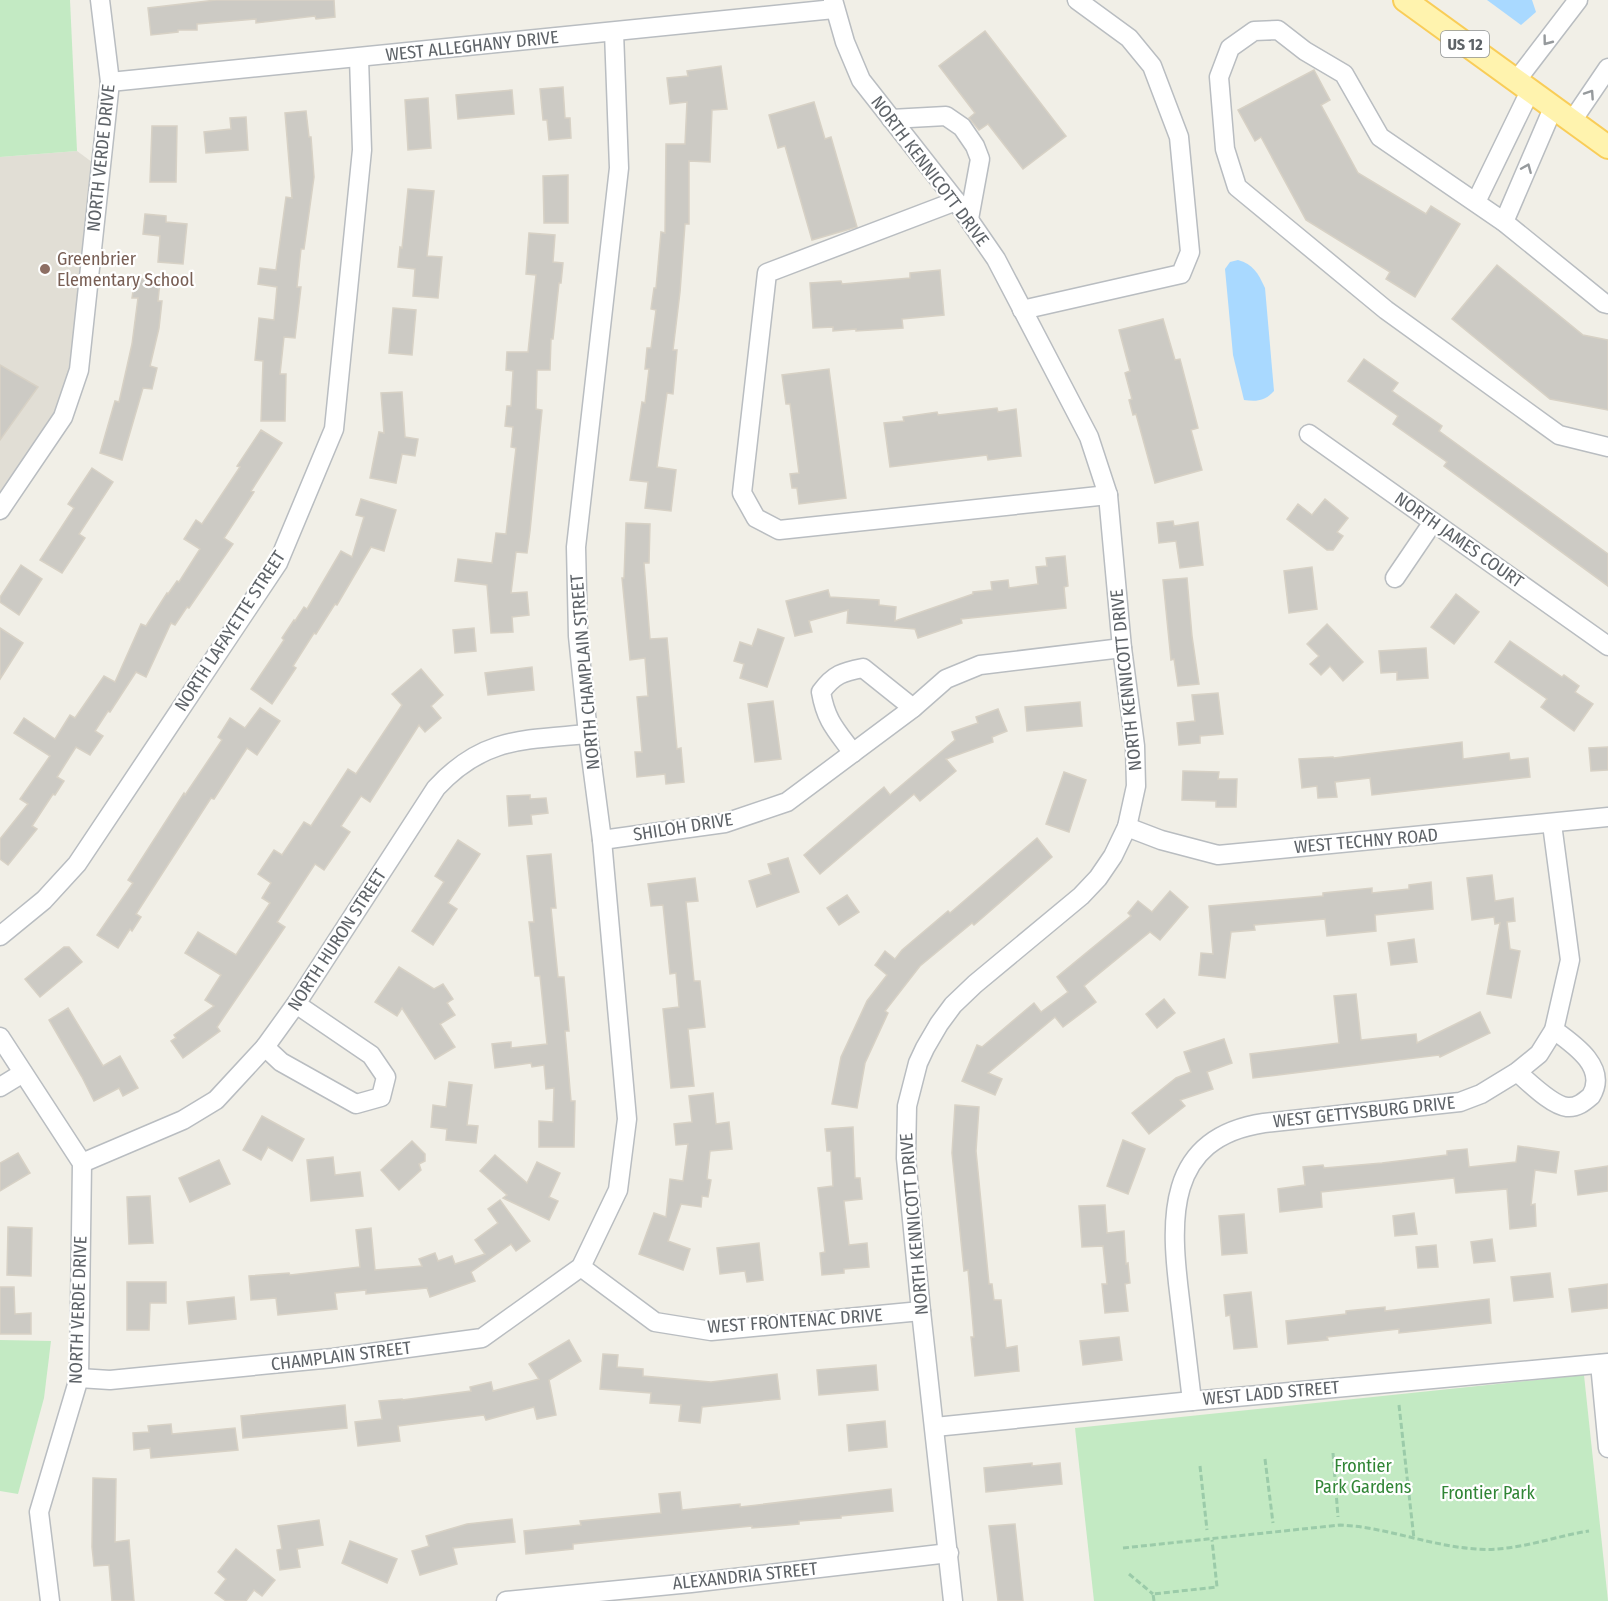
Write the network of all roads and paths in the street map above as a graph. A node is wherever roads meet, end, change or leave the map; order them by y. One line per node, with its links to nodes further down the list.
1 (100, 0): 9 (street, NORTH VERDE DRIVE)
2 (1077, 0): 20 (street)
3 (1406, 0): 10 (main road, US 12)
4 (1578, 0): 10 (street, one-way to 10)
5 (834, 5): 6 (street, WEST ALLEGHANY DRIVE); 12 (street, NORTH KENNICOTT DRIVE)
6 (614, 32): 7 (street, WEST ALLEGHANY DRIVE); 30 (street, NORTH CHAMPLAIN STREET)
7 (359, 58): 9 (street, WEST ALLEGHANY DRIVE); 36 (street, NORTH LAFAYETTE STREET)
8 (1608, 68): 13 (street, one-way to 8)
9 (110, 82): 24 (street, NORTH VERDE DRIVE)
10 (1523, 86): 11 (main road, US 12); 16 (street)
11 (1553, 108): 13 (main road, US 12); 18 (street, one-way to 11)
12 (891, 119): 15 (street, NORTH KENNICOTT DRIVE); 17 (street)
13 (1572, 121): 14 (main road, US 12)
14 (1608, 147)
15 (956, 201): 17 (street, NORTH KENNICOTT DRIVE); 23 (street)
16 (1476, 202): 18 (street); 22 (street)
17 (969, 219): 20 (street, NORTH KENNICOTT DRIVE)
18 (1504, 222): 19 (street)
19 (1608, 304)
20 (1022, 310): 23 (street, NORTH KENNICOTT DRIVE)
21 (1310, 434): 25 (street, NORTH JAMES COURT)
22 (1608, 447)
23 (1108, 495): 28 (street, NORTH KENNICOTT DRIVE)
24 (0, 510)
25 (1433, 522): 26 (street); 27 (street, NORTH JAMES COURT)
26 (1395, 578)
27 (1608, 646)
28 (1122, 648): 29 (street, SHILOH DRIVE); 34 (street, NORTH KENNICOTT DRIVE)
29 (913, 708): 31 (street, SHILOH DRIVE); 31 (street)
30 (588, 734): 35 (street, NORTH CHAMPLAIN STREET); 37 (street, NORTH HURON STREET)
31 (853, 753): 35 (street, SHILOH DRIVE)
32 (1608, 817): 33 (street, WEST TECHNY ROAD)
33 (1552, 824): 34 (street, WEST TECHNY ROAD); 38 (street, WEST GETTYSBURG DRIVE)
34 (1127, 827): 46 (street, NORTH KENNICOTT DRIVE)
35 (602, 840): 45 (street, NORTH CHAMPLAIN STREET)
36 (0, 936)
37 (296, 1004): 40 (street, NORTH HURON STREET); 40 (street)
38 (1554, 1030): 41 (street, WEST GETTYSBURG DRIVE); 41 (street)
39 (0, 1037): 42 (street)
40 (265, 1047): 44 (street, NORTH HURON STREET)
41 (1517, 1072): 49 (street, WEST GETTYSBURG DRIVE)
42 (23, 1073): 43 (street); 44 (street)
43 (0, 1086)
44 (82, 1163): 48 (street, NORTH VERDE DRIVE)
45 (581, 1267): 46 (street, WEST FRONTENAC DRIVE); 48 (street, CHAMPLAIN STREET)
46 (921, 1311): 51 (street, NORTH KENNICOTT DRIVE)
47 (1604, 1364): 49 (street, WEST LADD STREET); 52 (street)
48 (79, 1378): 67 (street, NORTH VERDE DRIVE)
49 (1192, 1401): 51 (street, WEST LADD STREET)
50 (1399, 1405): 60 (path)
51 (935, 1427): 63 (street, NORTH KENNICOTT DRIVE)
52 (1608, 1448)
53 (1333, 1453): 56 (path)
54 (1265, 1459): 57 (path)
55 (1200, 1466): 58 (path)
56 (1338, 1517)
57 (1273, 1523)
58 (1207, 1530)
59 (1589, 1531): 60 (path)
60 (1414, 1539): 61 (path)
61 (1212, 1540): 62 (path); 66 (path)
62 (1123, 1548)
63 (949, 1553): 65 (street, ALEXANDRIA STREET); 69 (street, NORTH KENNICOTT DRIVE)
64 (1129, 1574): 66 (path)
65 (692, 1592): 68 (street, ALEXANDRIA STREET)
66 (1153, 1594): 70 (path)
67 (50, 1601)
68 (506, 1601)
69 (953, 1601)
70 (1154, 1601)

